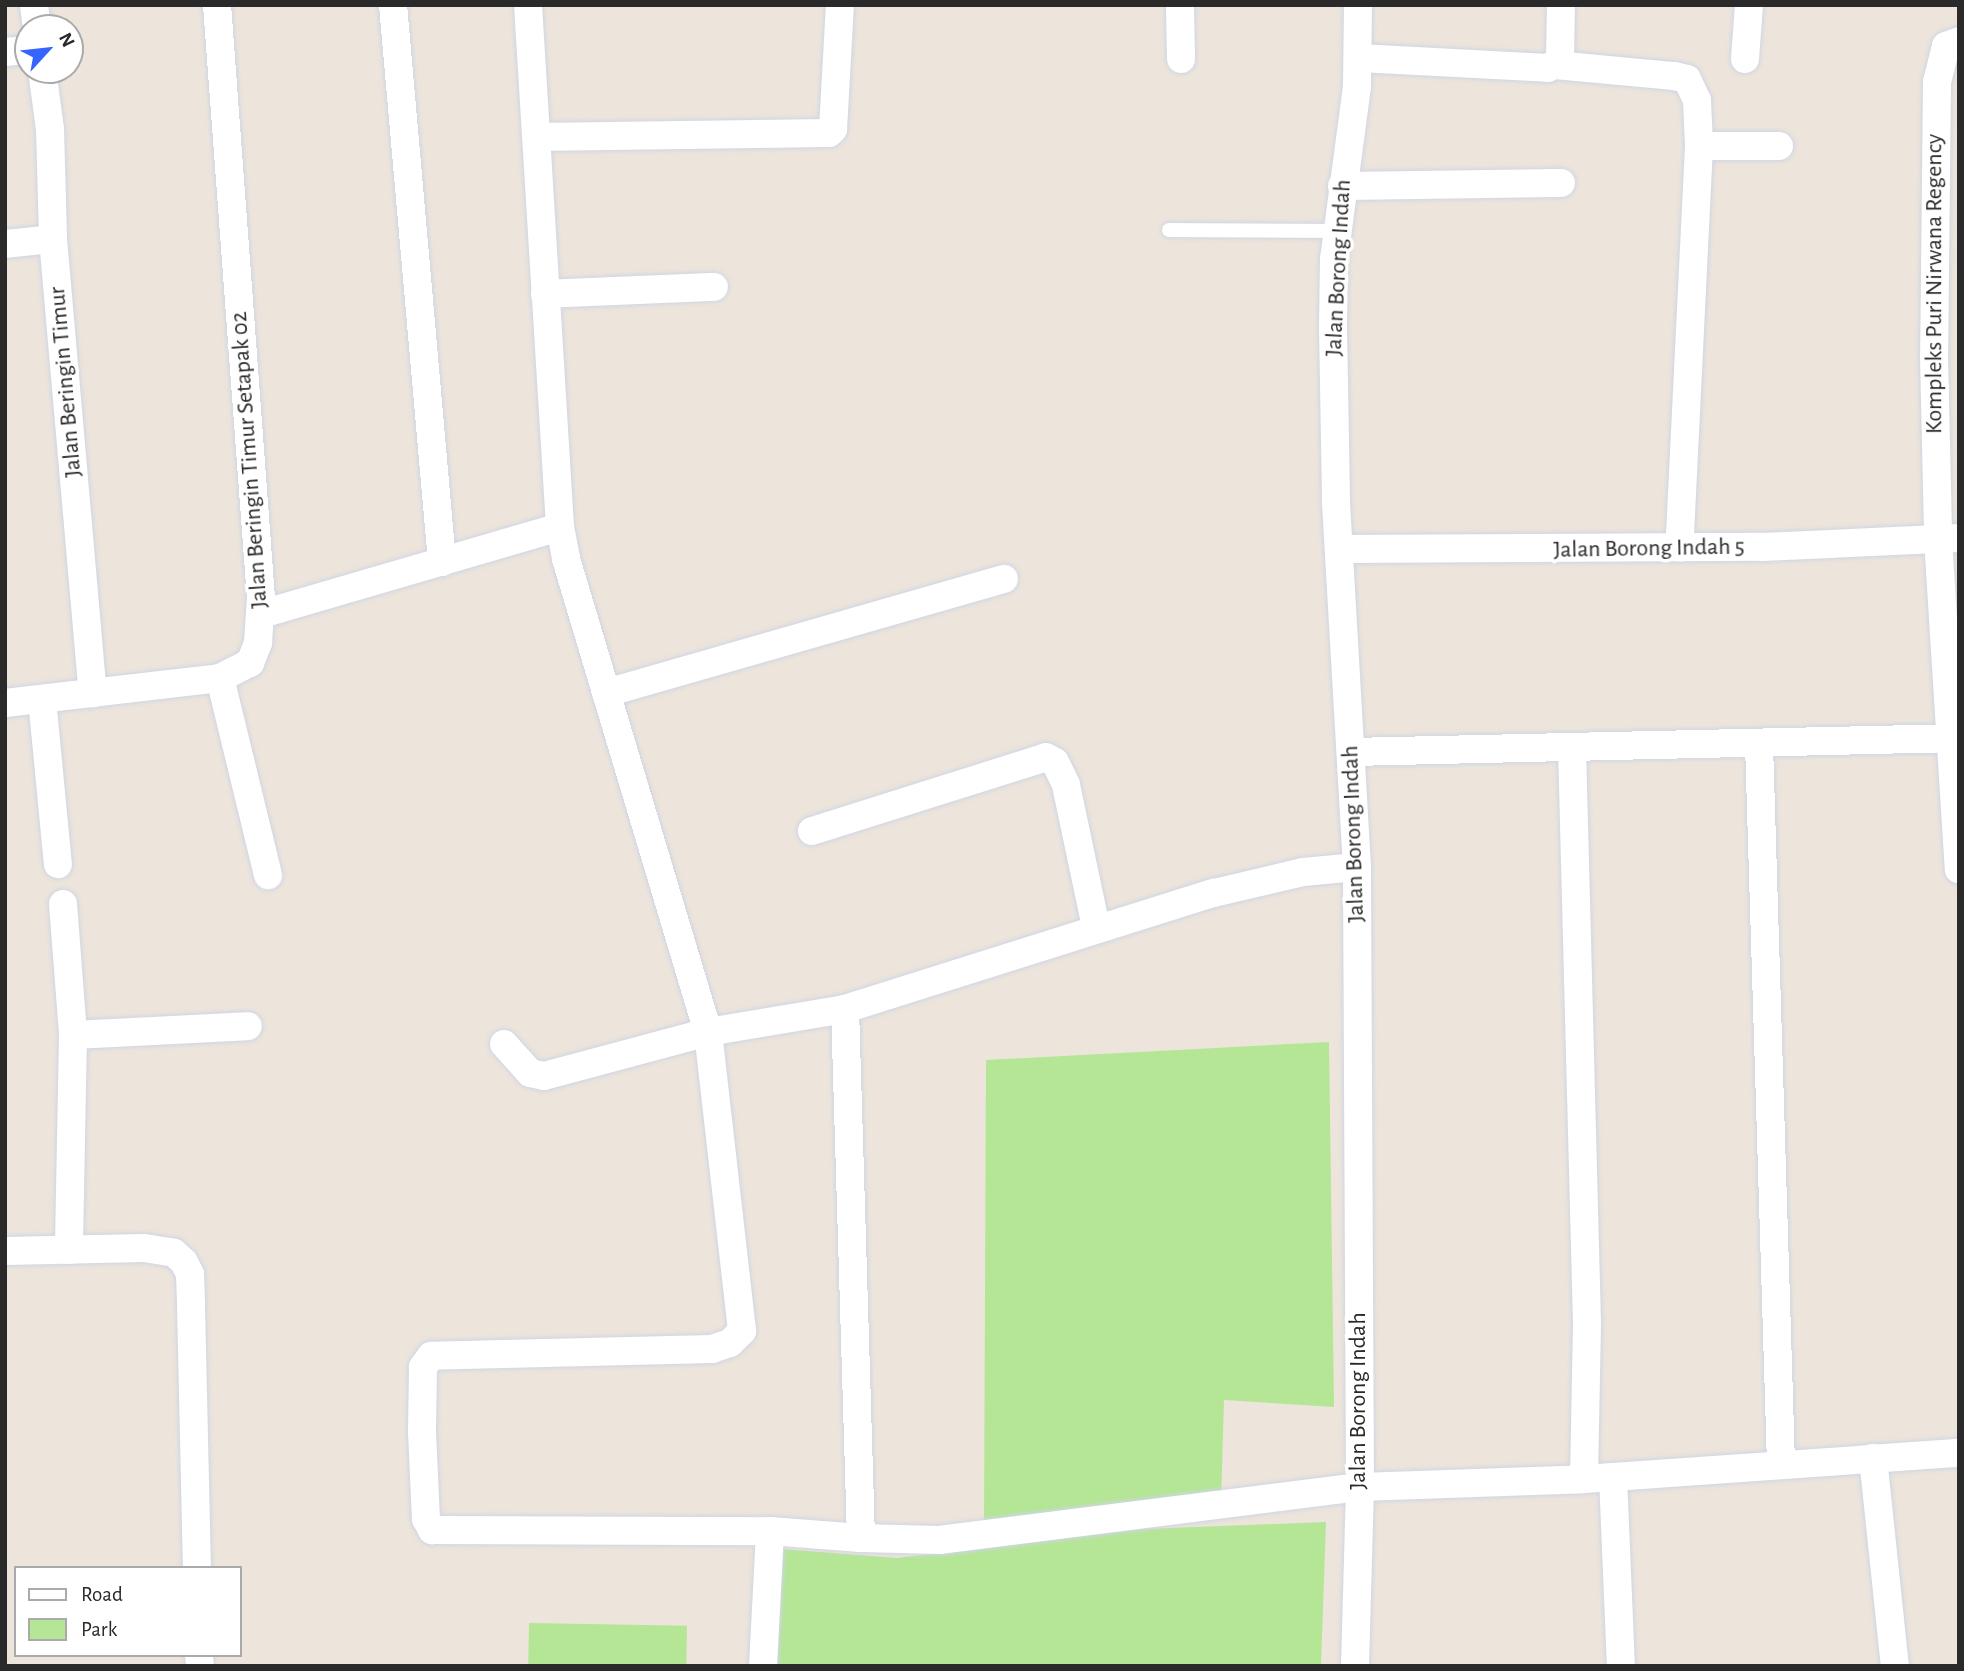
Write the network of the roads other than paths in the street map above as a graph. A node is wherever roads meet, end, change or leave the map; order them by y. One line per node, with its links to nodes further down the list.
1 (217, 5): 32 (street, Jalan Beringin Timur Setapak 02)
2 (393, 5): 30 (street)
3 (528, 5): 15 (street)
4 (840, 5): 15 (street)
5 (1180, 5): 11 (street)
6 (1358, 5): 10 (street, Jalan Borong Indah)
7 (1561, 5): 13 (street)
8 (1749, 5): 12 (street)
9 (1959, 41): 27 (street, Kompleks Puri Nirwana Regency)
10 (1359, 58): 13 (street); 19 (street, Jalan Borong Indah)
11 (1181, 59)
12 (1745, 59)
13 (1555, 65): 16 (street)
14 (44, 84): 22 (street, Jalan Beringin Timur)
15 (536, 137): 25 (street)
16 (1699, 146): 17 (street); 28 (street)
17 (1779, 146)
18 (1561, 183): 19 (street)
19 (1342, 186): 21 (street, Jalan Borong Indah)
20 (1169, 230): 21 (lane)
21 (1337, 231): 29 (street, Jalan Borong Indah)
22 (53, 239): 23 (street); 34 (street, Jalan Beringin Timur)
23 (5, 244)
24 (714, 287): 25 (street)
25 (545, 294): 26 (street)
26 (560, 527): 30 (street); 35 (street)
27 (1948, 538): 28 (street, Jalan Borong Indah 5); 38 (street)
28 (1679, 548): 29 (street, Jalan Borong Indah 5)
29 (1339, 549): 41 (street, Jalan Borong Indah)
30 (442, 562): 32 (street)
31 (1004, 579): 35 (street)
32 (262, 614): 33 (street, Jalan Beringin Timur Setapak 02)
33 (220, 678): 34 (street, Jalan Beringin Timur Setapak 02); 46 (street)
34 (93, 693): 36 (street, Jalan Beringin Timur Setapak 02)
35 (606, 693): 51 (street)
36 (42, 699): 37 (street, Jalan Beringin Timur Setapak 02); 43 (street)
37 (5, 703)
38 (1956, 738): 39 (street); 45 (street)
39 (1759, 744): 40 (street); 58 (street)
40 (1572, 747): 41 (street); 60 (street)
41 (1351, 752): 44 (street, Jalan Borong Indah)
42 (811, 831): 48 (street)
43 (58, 863)
44 (1357, 867): 48 (street); 61 (street, Jalan Borong Indah)
45 (1959, 869)
46 (268, 876)
47 (63, 904): 52 (street)
48 (1097, 927): 49 (street)
49 (845, 1009): 51 (street); 63 (street)
50 (248, 1026): 52 (street)
51 (708, 1032): 53 (street); 62 (street)
52 (73, 1035): 54 (street)
53 (504, 1044)
54 (69, 1250): 55 (street); 64 (street)
55 (5, 1251)
56 (1959, 1453): 57 (street)
57 (1873, 1458): 58 (street); 68 (street)
58 (1781, 1464): 59 (street)
59 (1613, 1478): 60 (street); 67 (street)
60 (1584, 1479): 61 (street)
61 (1360, 1487): 63 (street); 66 (street, Jalan Borong Indah)
62 (769, 1531): 63 (street); 65 (street)
63 (861, 1538)
64 (197, 1566)
65 (763, 1666)
66 (1355, 1666)
67 (1621, 1666)
68 (1895, 1666)

